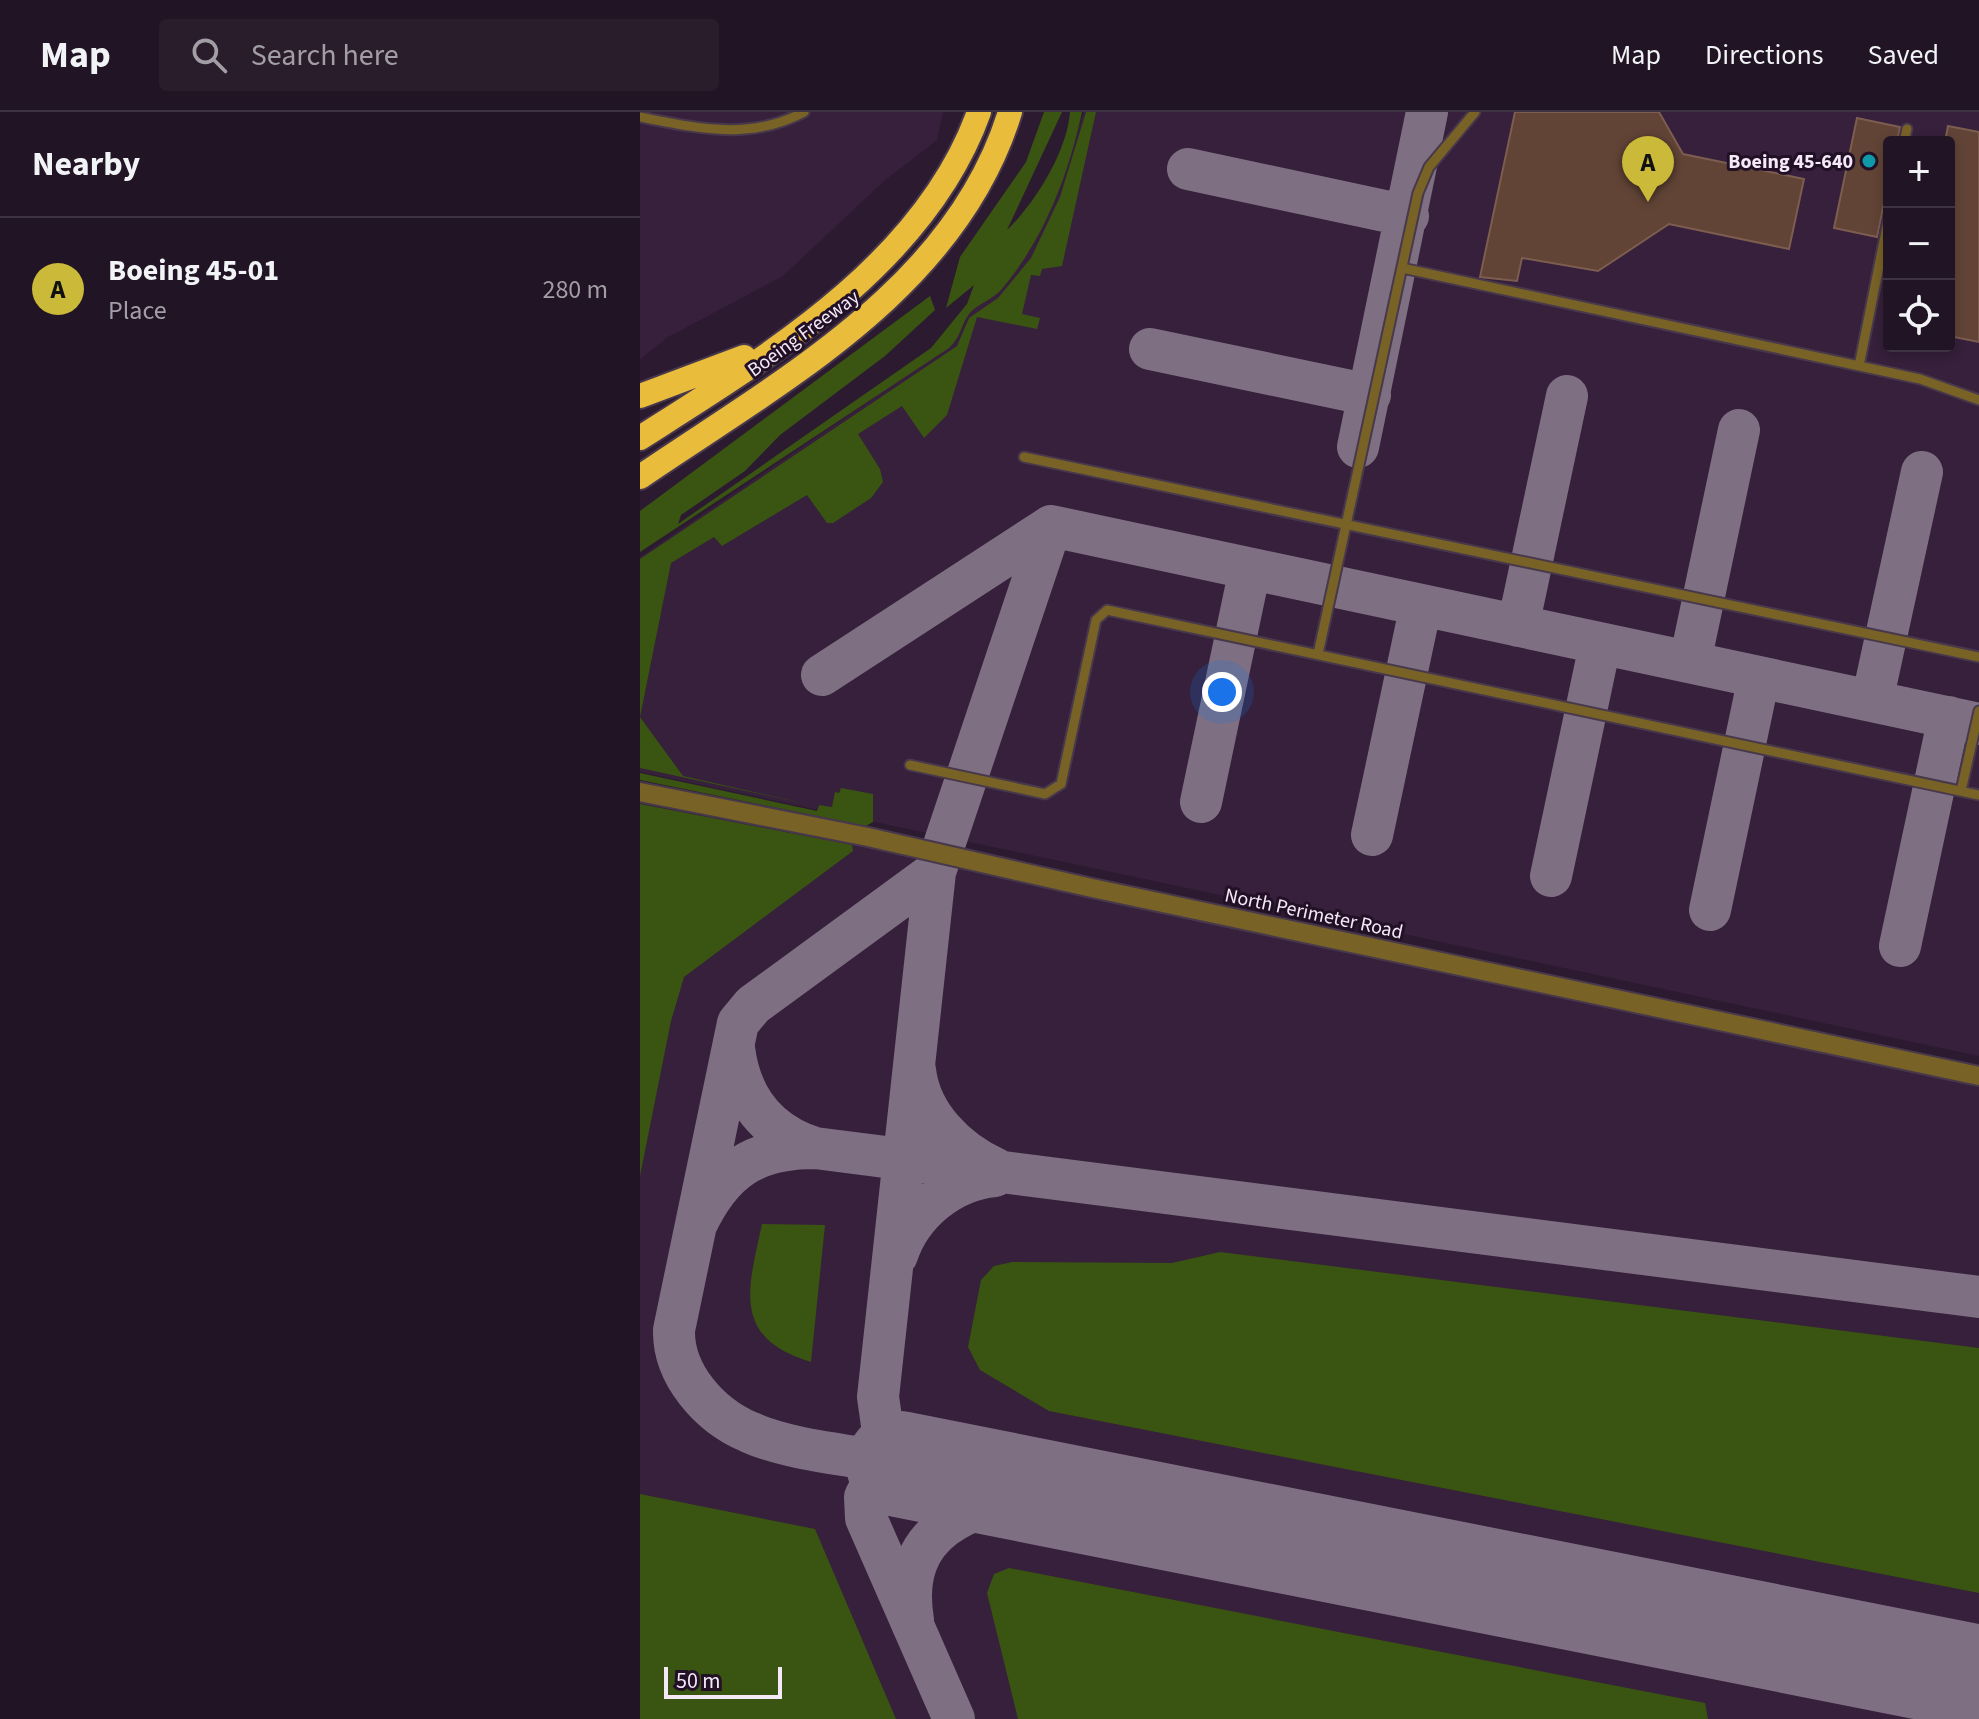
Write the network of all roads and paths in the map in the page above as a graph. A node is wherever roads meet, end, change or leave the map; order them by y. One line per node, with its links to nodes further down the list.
1 (804, 112): 5 (lane)
2 (979, 112): 10 (highway, Boeing Freeway)
3 (1010, 112): 16 (highway, Boeing Freeway)
4 (1475, 112): 9 (lane)
5 (640, 117)
6 (1907, 129): 7 (lane)
7 (1905, 136)
8 (1883, 246): 11 (lane)
9 (1402, 268): 11 (lane); 17 (lane)
10 (779, 343): 12 (highway); 14 (highway, Boeing Freeway)
11 (1859, 366): 13 (lane)
12 (640, 396)
13 (1979, 400)
14 (640, 438)
15 (1024, 457): 17 (lane)
16 (640, 477)
17 (1346, 525): 18 (lane); 19 (lane)
18 (1318, 654): 21 (lane); 22 (lane)
19 (1979, 657)
20 (1979, 711): 22 (lane)
21 (910, 765)
22 (1961, 791): 24 (lane)
23 (640, 792): 25 (street, North Perimeter Road)
24 (1979, 795)
25 (1979, 1076)

